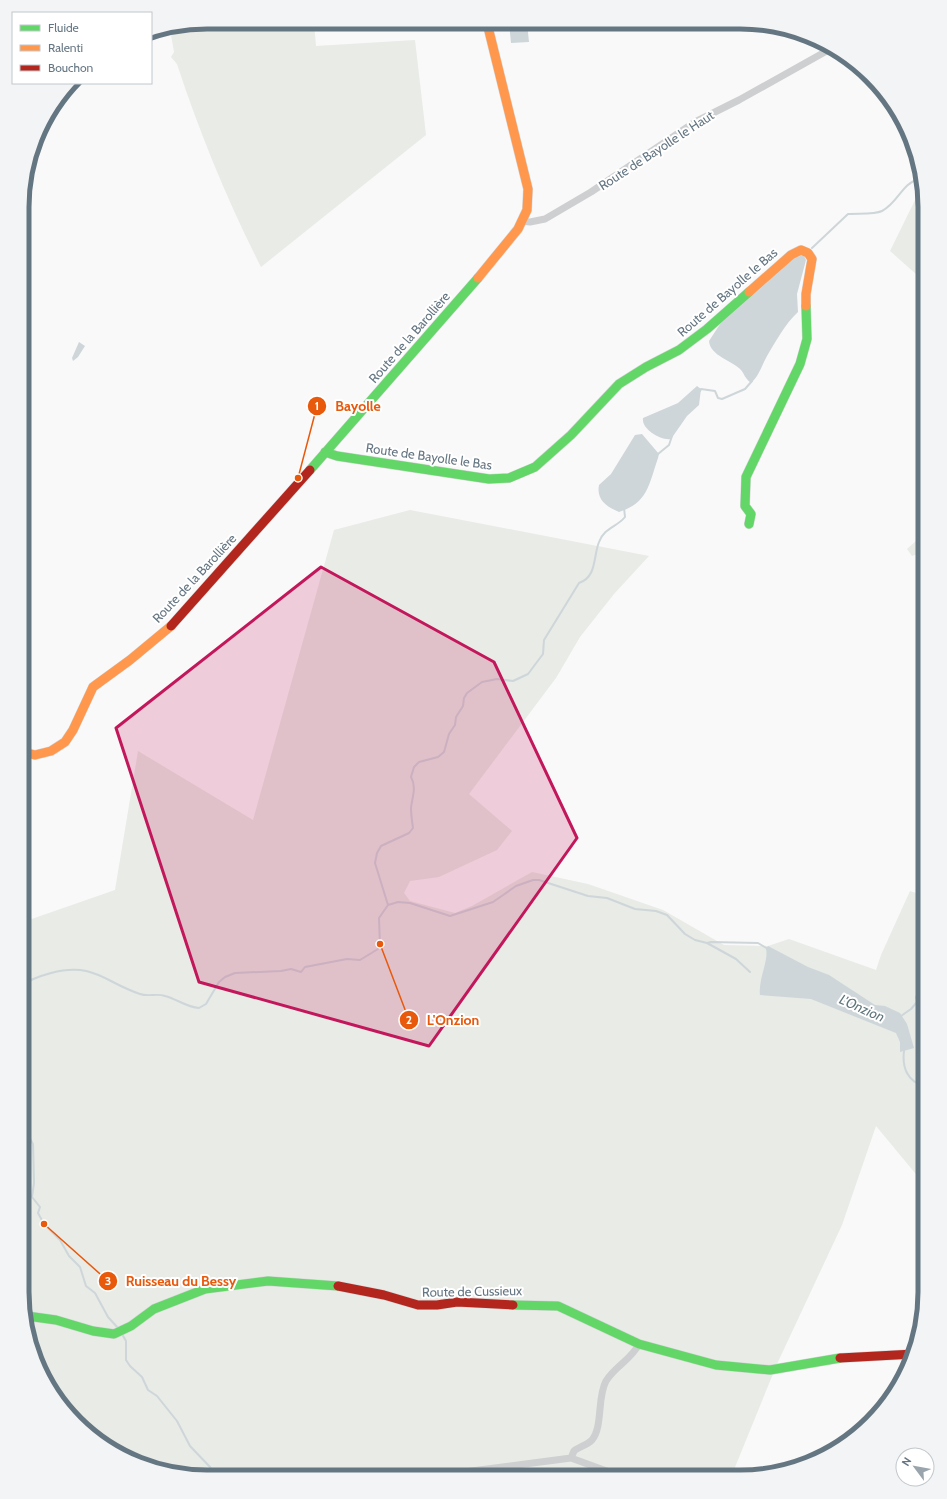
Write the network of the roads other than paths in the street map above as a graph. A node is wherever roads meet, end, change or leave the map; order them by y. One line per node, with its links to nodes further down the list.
1 (488, 29): 3 (street, Route de la Barollière)
2 (826, 51): 3 (street, Route de Bayolle le Haut)
3 (522, 221): 4 (street, Route de la Barollière)
4 (325, 452): 5 (street, Route de Bayolle le Bas); 6 (street, Route de la Barollière)
5 (749, 524)
6 (29, 754)
7 (31, 1317): 8 (street, Route de Cussieux)
8 (639, 1344): 9 (street, Route de Cussieux); 10 (street)
9 (907, 1354)
10 (571, 1458): 11 (street); 12 (street)
11 (479, 1470)
12 (604, 1470)

